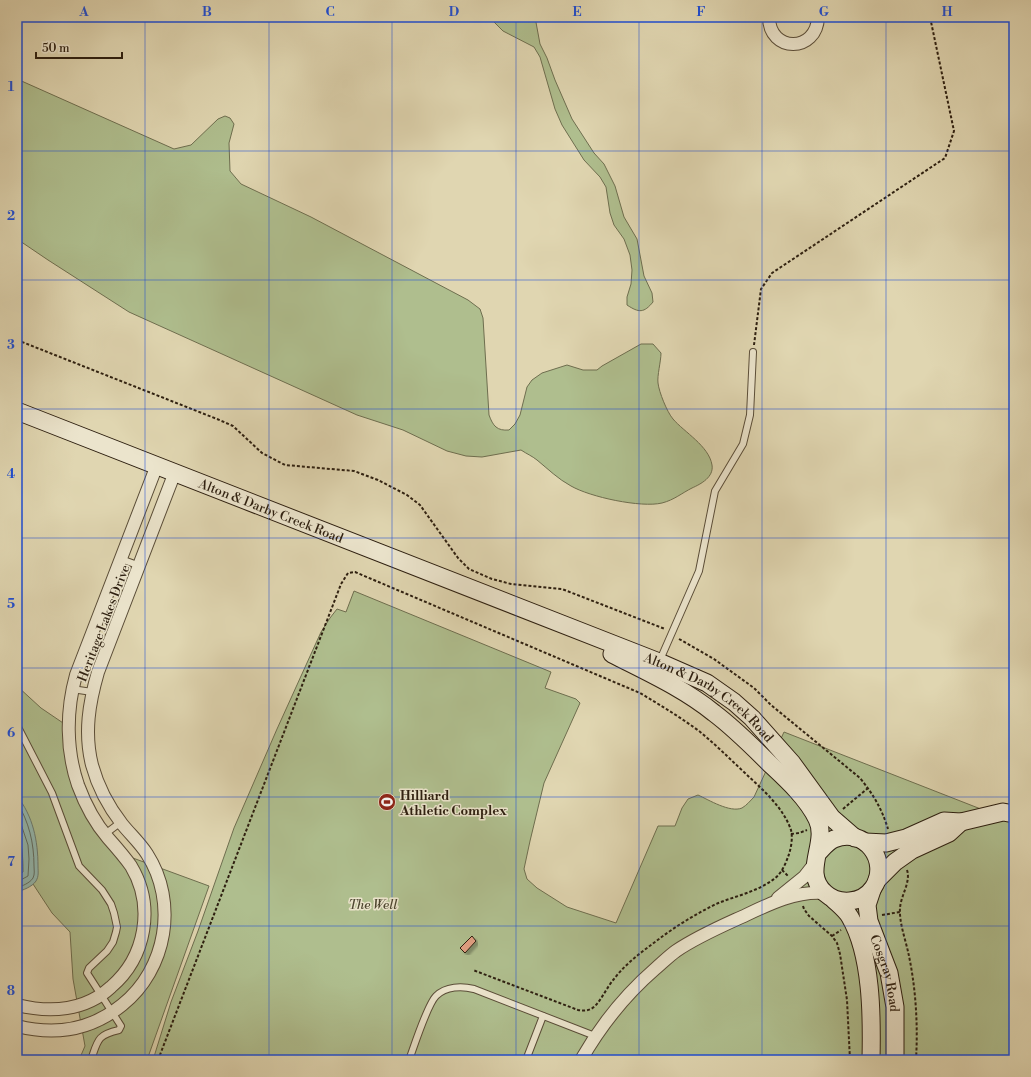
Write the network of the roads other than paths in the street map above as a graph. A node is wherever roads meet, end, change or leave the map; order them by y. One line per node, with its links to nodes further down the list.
1 (769, 17): 2 (street)
2 (818, 17)
3 (753, 352): 10 (lane)
4 (17, 411): 5 (main road, Alton & Darby Creek Road)
5 (157, 465): 6 (main road, Alton & Darby Creek Road); 7 (street, Heritage Lakes Drive)
6 (175, 472): 8 (street, Heritage Lakes Drive); 9 (main road, Alton & Darby Creek Road)
7 (120, 559): 8 (lane); 11 (street, Heritage Lakes Drive)
8 (140, 566): 12 (street, Heritage Lakes Drive)
9 (525, 609): 10 (main road, Alton & Darby Creek Road); 19 (main road, Alton & Darby Creek Road)
10 (660, 662): 18 (main road, Alton & Darby Creek Road)
11 (72, 690): 12 (lane); 17 (street, Heritage Lakes Drive)
12 (92, 692): 15 (street, Heritage Lakes Drive)
13 (17, 725): 23 (lane)
14 (1014, 814): 16 (main road)
15 (121, 822): 17 (lane); 25 (street, Heritage Lakes Drive)
16 (961, 822): 18 (main road); 20 (main road)
17 (105, 834): 23 (street, Heritage Lakes Drive)
18 (860, 840): 19 (main road); 20 (main road)
19 (816, 858): 21 (main road); 22 (street)
20 (874, 885): 21 (main road); 34 (main road, Cosgray Road)
21 (829, 896): 22 (street); 33 (main road, Cosgray Road)
22 (773, 902): 28 (street)
23 (101, 995): 24 (street, Heritage Lakes Drive); 25 (lane)
24 (17, 1005)
25 (112, 1012): 27 (street, Heritage Lakes Drive); 29 (lane)
26 (543, 1016): 28 (lane); 30 (lane); 31 (lane)
27 (17, 1026)
28 (595, 1036): 32 (street)
29 (91, 1060)
30 (409, 1060)
31 (526, 1060)
32 (581, 1060)
33 (871, 1060)
34 (895, 1060)

